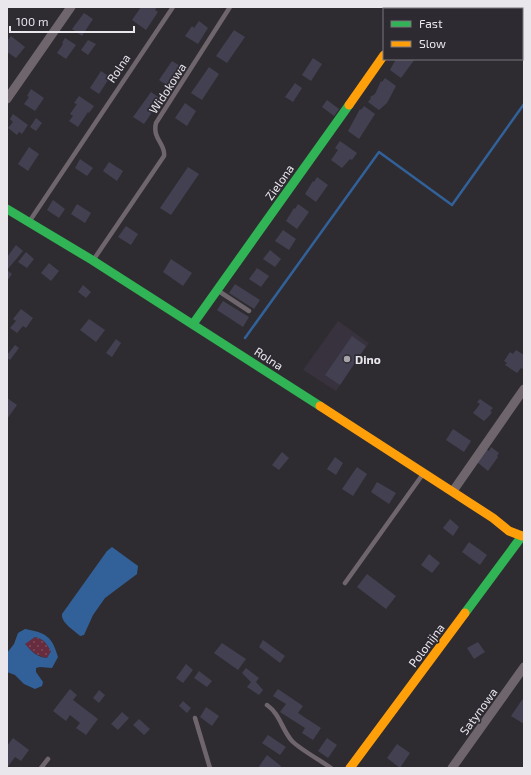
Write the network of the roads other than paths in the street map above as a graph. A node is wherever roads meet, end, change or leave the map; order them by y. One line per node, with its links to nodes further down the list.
1 (71, 7): 5 (street)
2 (173, 7): 7 (lane, Rolna)
3 (230, 7): 8 (lane, Widokowa)
4 (383, 56): 9 (street, Zielona)
5 (7, 99)
6 (7, 209): 7 (street, Rolna)
7 (29, 222): 8 (street, Rolna)
8 (93, 261): 11 (street, Rolna)
9 (217, 290): 10 (lane); 11 (street, Zielona)
10 (249, 311)
11 (193, 324): 13 (street, Rolna)
12 (524, 389): 14 (street)
13 (424, 473): 14 (street, Rolna); 16 (lane)
14 (453, 491): 15 (street, Rolna)
15 (523, 536): 24 (street, Polonijna)
16 (346, 583)
17 (524, 667): 25 (street, Satynowa)
18 (267, 705): 23 (lane)
19 (195, 718): 22 (lane)
20 (48, 759): 21 (lane)
21 (41, 768)
22 (210, 768)
23 (331, 768)
24 (350, 768)
25 (452, 768)

